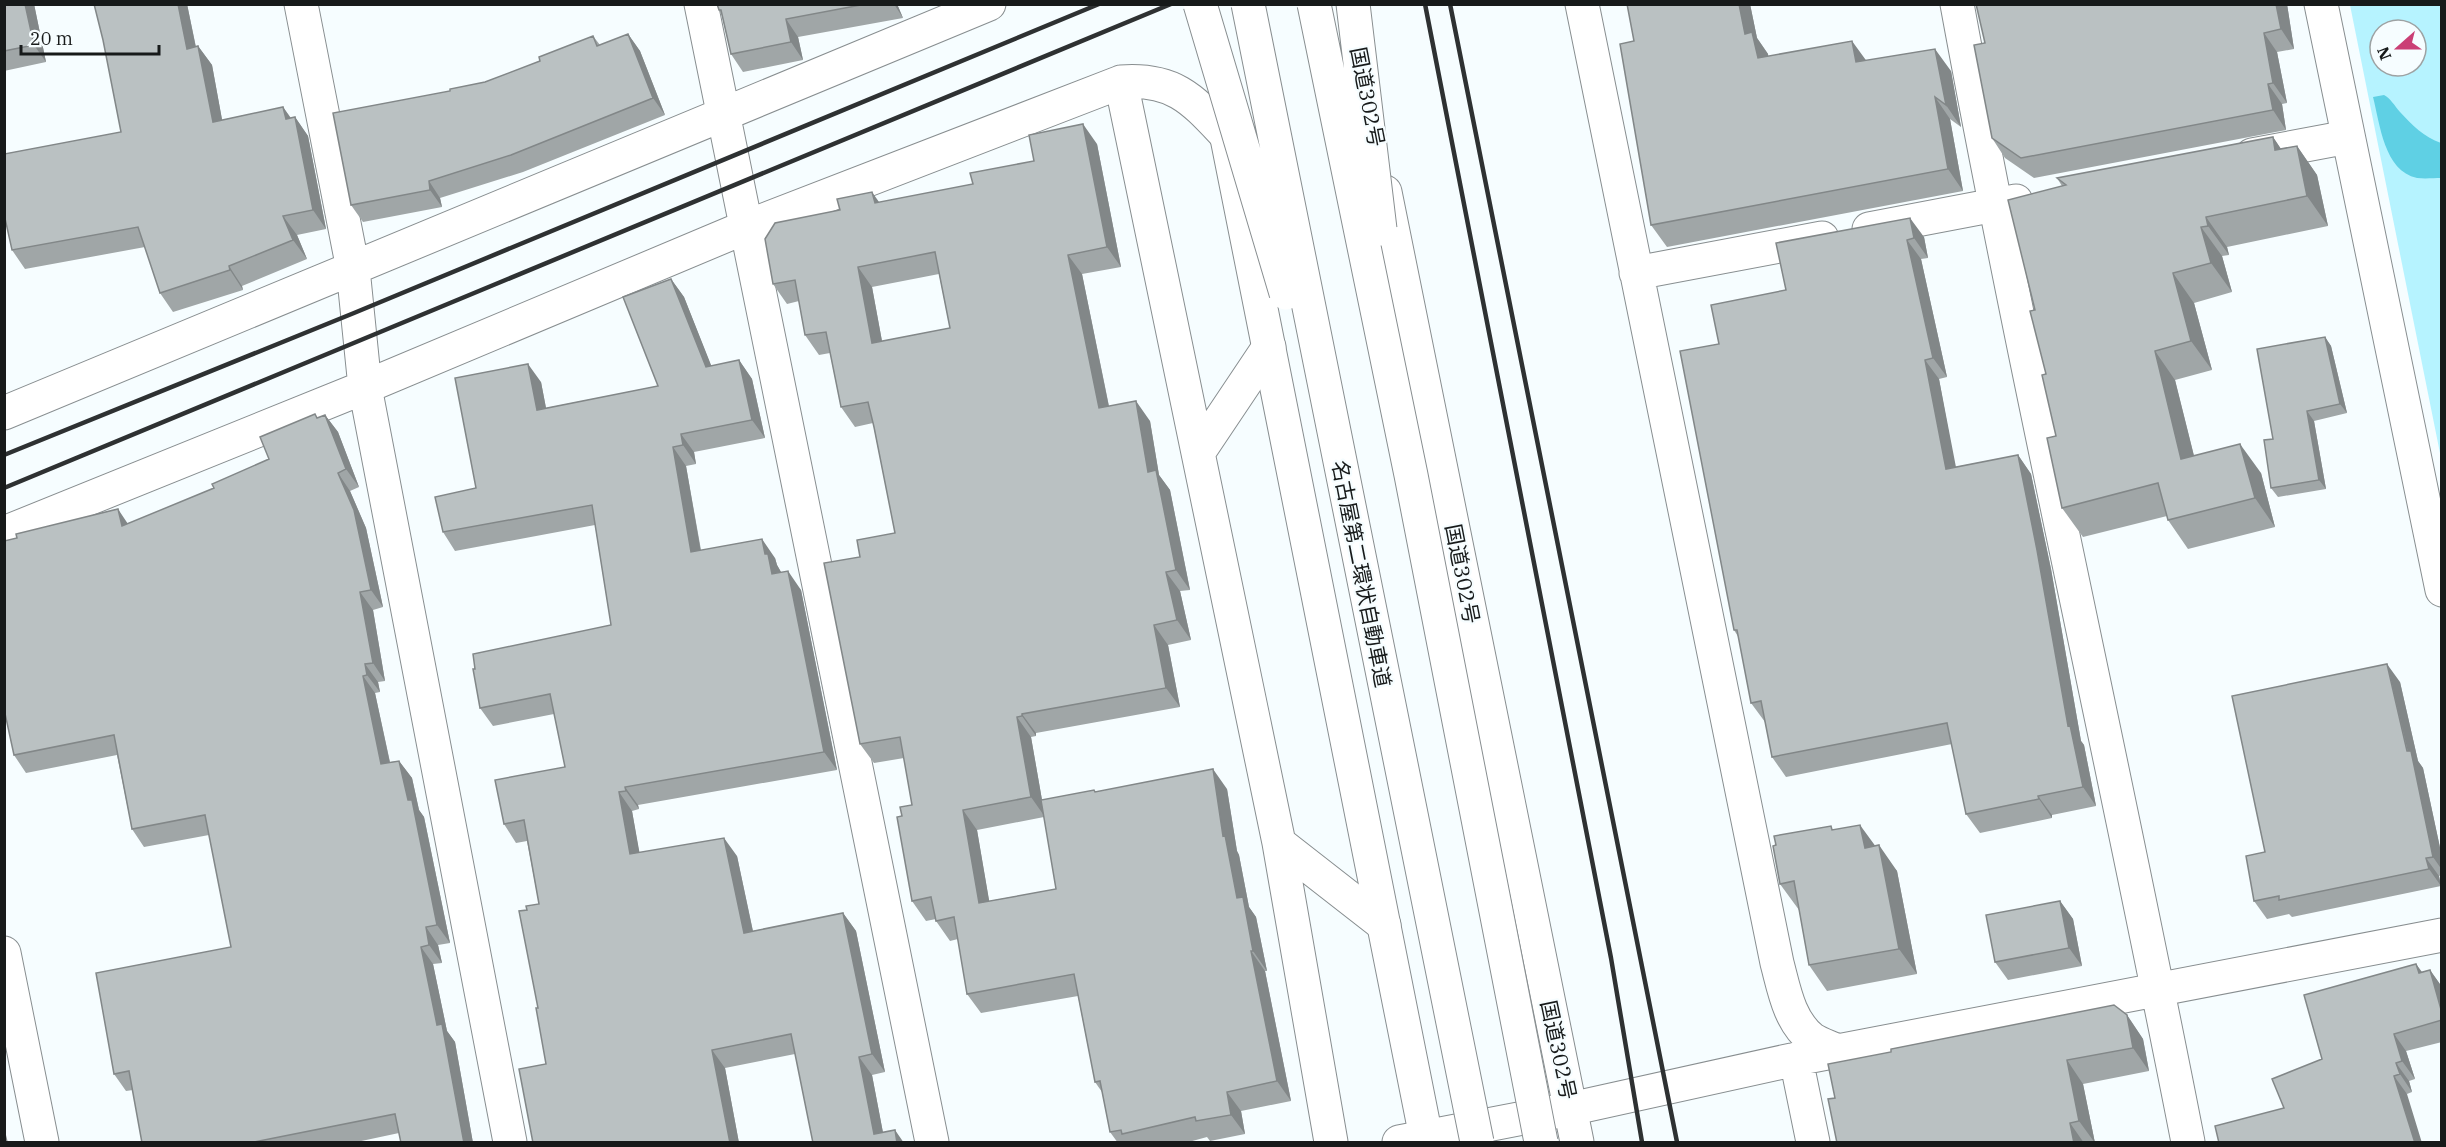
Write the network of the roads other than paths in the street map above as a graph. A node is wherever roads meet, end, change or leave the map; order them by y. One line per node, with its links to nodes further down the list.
1 (302, 4): 20 (main road)
2 (701, 4): 13 (main road)
3 (989, 4): 13 (main road)
4 (1201, 4): 14 (main road); 27 (main road, bridge)
5 (1248, 4): 27 (main road, 名古屋第二環状自動車道, bridge)
6 (1314, 4): 26 (main road, bridge)
7 (1350, 4): 11 (main road, bridge)
8 (1582, 4): 21 (main road)
9 (1957, 4): 18 (main road)
10 (2321, 4): 15 (main road)
11 (1360, 63): 26 (main road, bridge); 37 (main road, 国道302号)
12 (1121, 82): 14 (main road); 19 (main road); 25 (main road)
13 (723, 115): 19 (main road); 20 (main road)
14 (1227, 136): 22 (main road)
15 (2348, 137): 16 (main road); 29 (main road)
16 (2222, 161)
17 (2040, 196): 18 (main road)
18 (1994, 205): 21 (main road); 34 (main road)
19 (746, 227): 23 (main road); 41 (main road)
20 (353, 269): 23 (main road); 24 (main road)
21 (1636, 273): 35 (main road)
22 (1269, 347): 25 (main road); 31 (main road)
23 (365, 387): 28 (main road); 40 (main road)
24 (4, 413)
25 (1198, 453): 30 (main road)
26 (1411, 475): 44 (main road, bridge)
27 (1345, 494): 43 (main road, 名古屋第二環状自動車道, bridge)
28 (4, 533)
29 (2442, 590)
30 (1279, 843): 31 (main road); 42 (main road)
31 (1384, 925): 38 (main road)
32 (2442, 935): 34 (main road)
33 (4, 953): 39 (main road)
34 (2158, 990): 35 (main road); 47 (main road)
35 (1838, 1051): 36 (main road)
36 (1796, 1059): 37 (main road); 46 (main road)
37 (1570, 1109): 38 (main road); 45 (main road, 国道302号)
38 (1418, 1141)
39 (42, 1143)
40 (510, 1143)
41 (932, 1143)
42 (1331, 1143)
43 (1477, 1143)
44 (1541, 1143)
45 (1577, 1143)
46 (1813, 1143)
47 (2188, 1143)

